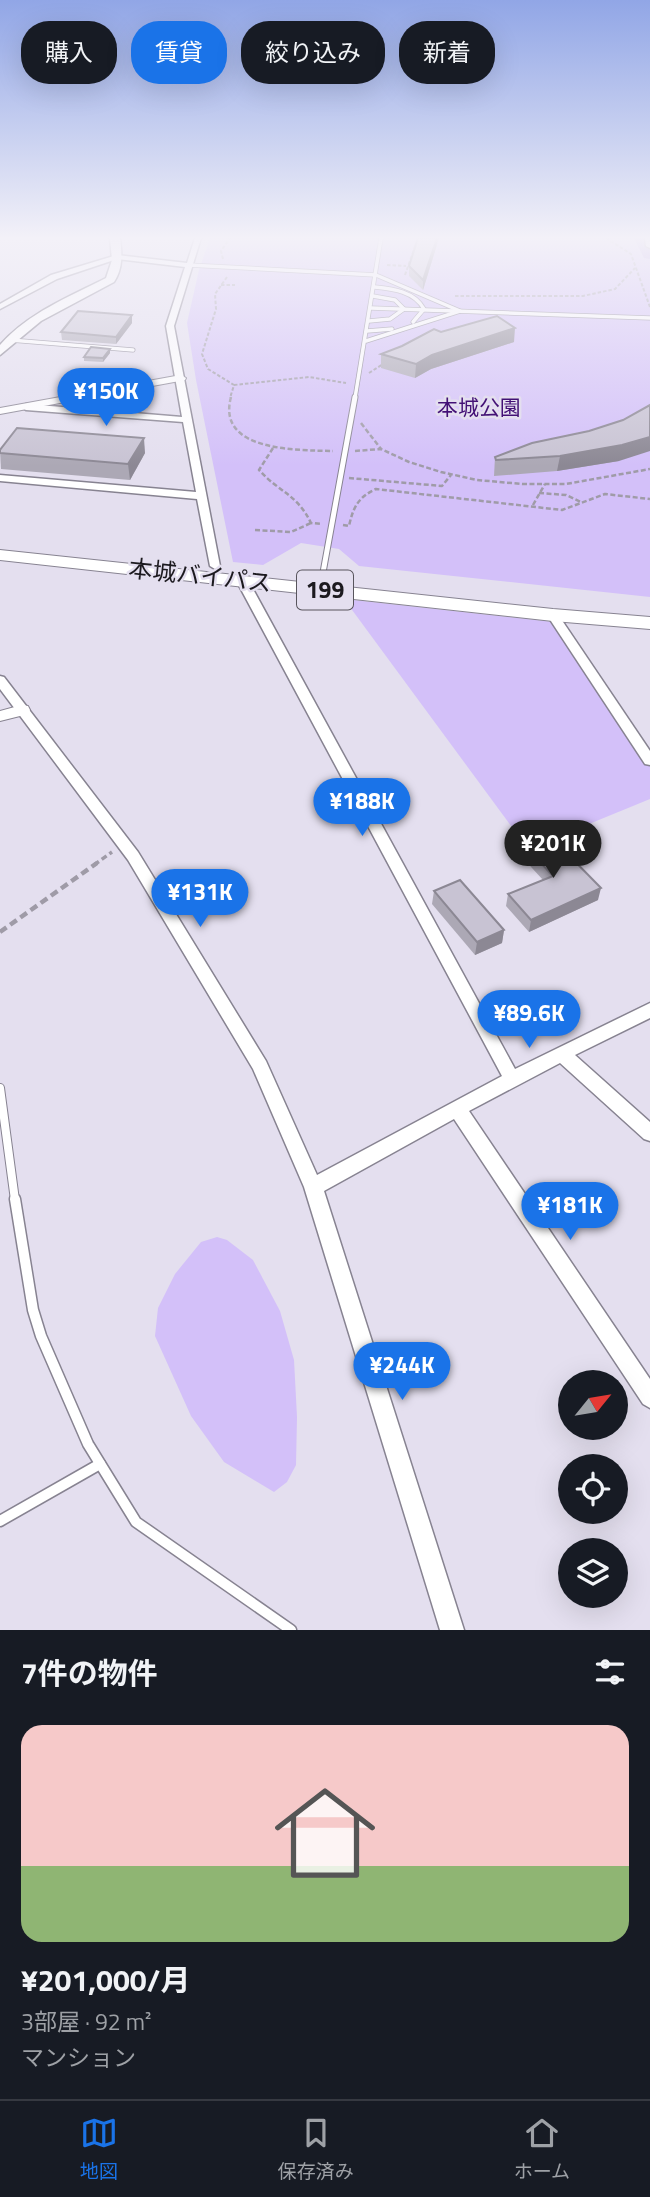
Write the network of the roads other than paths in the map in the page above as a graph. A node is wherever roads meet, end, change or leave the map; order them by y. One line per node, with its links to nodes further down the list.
1 (47, 314): 11 (main road)
2 (174, 314): 15 (street)
3 (371, 314): 9 (lane)
4 (399, 314): 9 (lane)
5 (422, 314): 10 (lane)
6 (450, 314): 12 (lane)
7 (540, 314): 8 (lane)
8 (650, 318)
9 (369, 321): 10 (lane)
10 (367, 331): 12 (lane)
11 (9, 340): 13 (lane); 14 (main road)
12 (366, 341): 24 (lane)
13 (133, 350)
14 (0, 352)
15 (181, 379): 16 (street); 18 (street)
16 (26, 407): 17 (street); 18 (street)
17 (0, 411)
18 (188, 419): 20 (street)
19 (0, 478): 20 (street)
20 (202, 496): 23 (street)
21 (0, 545): 23 (highway, 本城バイパス / 199)
22 (0, 555): 25 (highway, 本城バイパス / 199)
23 (215, 566): 24 (highway, 本城バイパス / 199)
24 (322, 578): 26 (highway, 本城バイパス / 199)
25 (242, 580): 27 (highway, 本城バイパス / 199); 35 (street)
26 (650, 612)
27 (553, 615): 28 (highway, 本城バイパス / 199); 32 (street)
28 (650, 624)
29 (0, 680): 30 (street)
30 (22, 710): 31 (street); 39 (street)
31 (0, 716)
32 (650, 761)
33 (650, 1010): 34 (street)
34 (563, 1055): 35 (street); 38 (street)
35 (512, 1079): 37 (street)
36 (0, 1088): 41 (lane)
37 (457, 1108): 39 (street); 40 (street)
38 (650, 1133)
39 (313, 1187): 44 (street)
40 (650, 1398)
41 (100, 1464): 42 (lane); 43 (lane)
42 (0, 1521)
43 (291, 1630)
44 (452, 1630)

